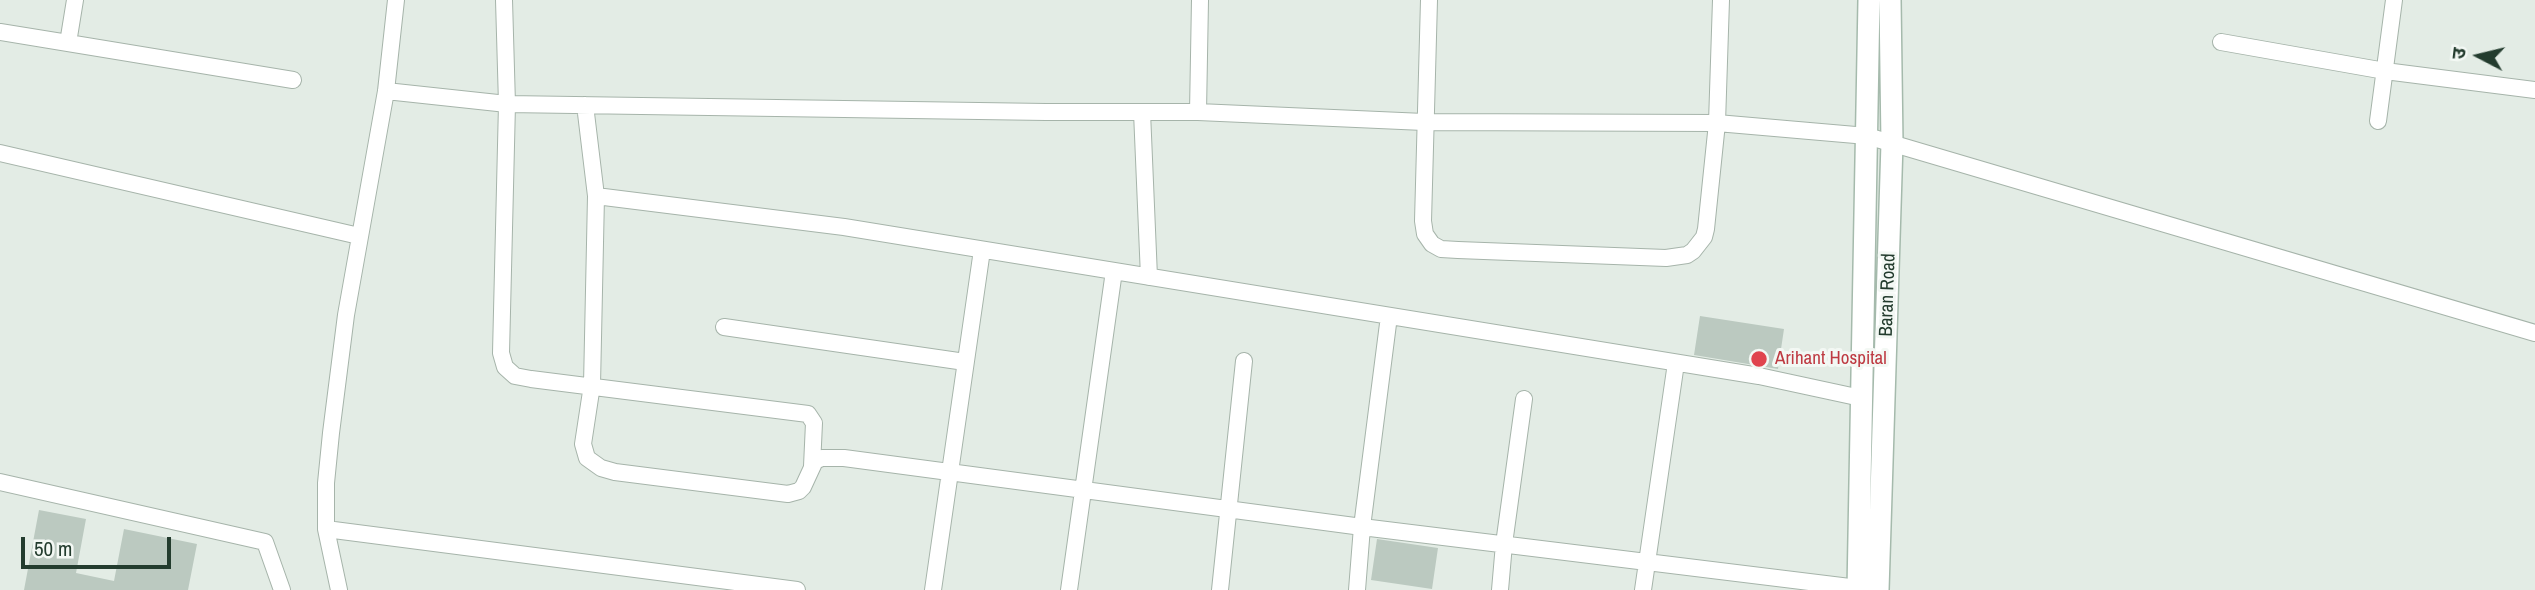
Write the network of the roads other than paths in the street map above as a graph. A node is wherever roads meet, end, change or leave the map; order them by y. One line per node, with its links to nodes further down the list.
1 (75, 0): 12 (street)
2 (396, 0): 16 (street)
3 (504, 0): 17 (street)
4 (1200, 0): 20 (street)
5 (1429, 0): 22 (street)
6 (1721, 0): 23 (street)
7 (1870, 0): 24 (main road, Baran Road)
8 (1891, 0): 25 (main road, Baran Road)
9 (2394, 0): 13 (street)
10 (0, 32): 12 (street)
11 (2221, 42): 13 (street)
12 (68, 43): 14 (street)
13 (2385, 71): 15 (street); 21 (street)
14 (293, 80)
15 (2535, 90)
16 (386, 91): 17 (street); 28 (street)
17 (506, 104): 18 (street); 38 (street)
18 (585, 105): 19 (street); 27 (street)
19 (1142, 112): 20 (street); 31 (street)
20 (1198, 112): 22 (street)
21 (2378, 121)
22 (1424, 122): 23 (street); 23 (street)
23 (1717, 123): 24 (street)
24 (1867, 136): 25 (street); 39 (main road, Baran Road)
25 (1892, 143): 34 (street); 50 (main road, Baran Road)
26 (0, 153): 28 (street)
27 (596, 195): 29 (street); 38 (street)
28 (359, 236): 47 (street)
29 (982, 250): 30 (street); 36 (street)
30 (1114, 271): 31 (street); 44 (street)
31 (1149, 277): 32 (street)
32 (1389, 316): 37 (street); 46 (street)
33 (724, 327): 36 (street)
34 (2535, 332)
35 (1244, 361): 45 (street)
36 (965, 362): 42 (street)
37 (1676, 363): 39 (street); 49 (street)
38 (592, 385): 41 (street); 41 (street)
39 (1861, 398): 50 (main road, Baran Road)
40 (1524, 399): 48 (street)
41 (812, 466): 42 (street)
42 (950, 472): 44 (street); 54 (street)
43 (0, 482): 51 (street)
44 (1082, 491): 45 (street); 55 (street)
45 (1229, 509): 46 (street); 56 (street)
46 (1362, 527): 48 (street); 57 (street)
47 (326, 529): 52 (street); 53 (street)
48 (1504, 544): 49 (street); 58 (street)
49 (1647, 563): 50 (street); 59 (street)
50 (1864, 589)
51 (282, 590)
52 (339, 590)
53 (797, 590)
54 (933, 590)
55 (1069, 590)
56 (1220, 590)
57 (1357, 590)
58 (1500, 590)
59 (1643, 590)

